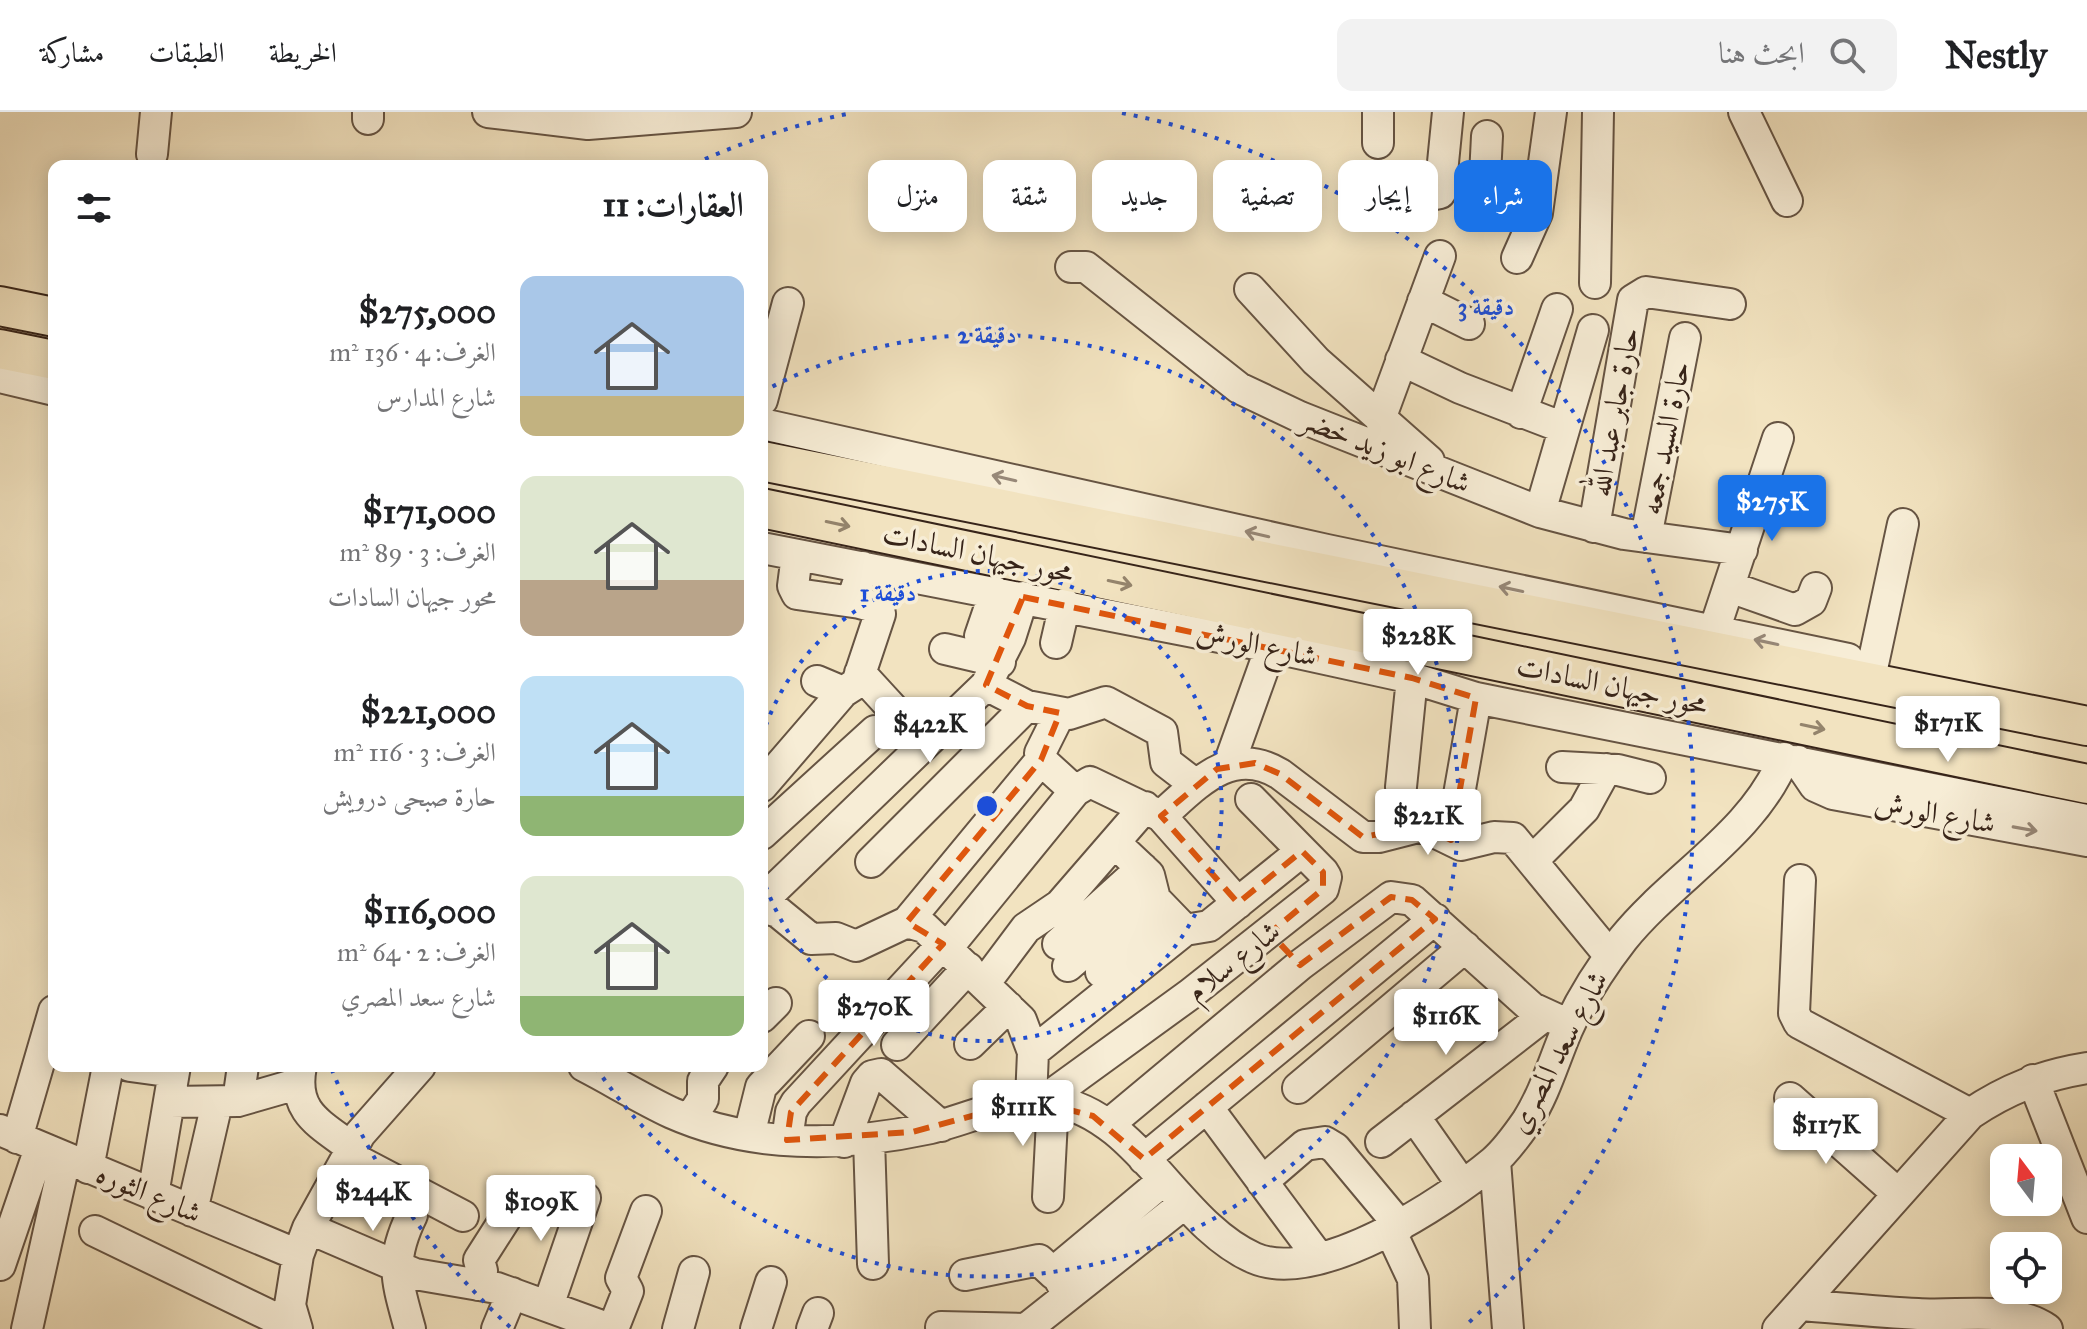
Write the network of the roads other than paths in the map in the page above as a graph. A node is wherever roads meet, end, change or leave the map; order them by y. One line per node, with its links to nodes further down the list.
1 (156, 112): 13 (street)
2 (736, 112): 9 (street)
3 (1378, 112): 12 (street)
4 (1448, 112): 16 (street)
5 (1551, 112): 15 (street)
6 (1598, 112): 22 (street)
7 (1744, 112): 17 (street)
8 (503, 114): 10 (street)
9 (696, 115): 10 (street)
10 (589, 118)
11 (1487, 136): 14 (street)
12 (1378, 143)
13 (152, 154)
14 (1486, 160)
15 (1544, 160)
16 (1438, 193)
17 (1787, 201)
18 (1529, 232): 20 (street)
19 (1440, 256): 26 (street)
20 (1517, 258)
21 (1071, 267): 47 (street, شارع ابو زيد خضر)
22 (1595, 283)
23 (0, 289): 25 (street)
24 (1250, 289): 42 (street)
25 (48, 299)
26 (1423, 301): 32 (street); 37 (street)
27 (788, 303): 39 (street)
28 (1730, 304): 51 (street, حارة جابر عبد الله)
29 (0, 306): 31 (main road)
30 (1557, 309): 41 (street)
31 (48, 316)
32 (1469, 324)
33 (1593, 330): 44 (street)
34 (1685, 338): 52 (street, حارة السيد جمعه)
35 (0, 349): 36 (main road)
36 (48, 359)
37 (1401, 360): 41 (street); 42 (street)
38 (0, 377): 40 (street)
39 (768, 378)
40 (48, 389)
41 (1521, 413): 44 (street)
42 (1380, 419): 47 (street)
43 (768, 425): 62 (street, one-way to 43)
44 (1564, 428): 49 (street)
45 (1778, 438): 54 (street)
46 (768, 462): 74 (main road, محور جيهان السادات)
47 (1449, 477): 49 (street, شارع ابو زيد خضر)
48 (768, 509): 82 (main road, محور جيهان السادات, one-way to 82)
49 (1540, 512): 51 (street, شارع ابو زيد خضر)
50 (1903, 524): 67 (street)
51 (1594, 527): 52 (street, شارع ابو زيد خضر)
52 (1646, 537): 54 (street, شارع ابو زيد خضر)
53 (768, 549): 55 (street, شارع الورش)
54 (1742, 550): 57 (street)
55 (797, 555): 56 (street, شارع الورش); 60 (street)
56 (863, 567): 59 (street, شارع الورش); 60 (street)
57 (1730, 587): 58 (street); 62 (street)
58 (1816, 588)
59 (1009, 594): 61 (street, شارع الورش); 63 (street); 69 (street)
60 (860, 603): 68 (street)
61 (1065, 604): 64 (street); 65 (street, شارع الورش)
62 (1714, 631): 67 (street, one-way to 62)
63 (980, 636)
64 (1056, 643)
65 (1271, 647): 70 (street, شارع الورش); 77 (street)
66 (945, 649): 69 (street)
67 (1873, 664): 74 (street)
68 (856, 671): 81 (street); 89 (street)
69 (993, 674): 72 (street); 97 (street)
70 (1412, 678): 71 (street, شارع الورش); 84 (street)
71 (1476, 698): 75 (street, شارع الورش); 90 (street)
72 (1027, 706): 73 (street); 95 (street)
73 (1060, 713): 76 (street); 83 (street)
74 (2086, 726)
75 (1791, 759): 88 (street, شارع الورش); 91 (street, شارع الورش, one-way to 91); 106 (street, شارع سعد المصري)
76 (1041, 760): 85 (street); 102 (street)
77 (1229, 764): 83 (street); 90 (street)
78 (1562, 767): 79 (street)
79 (1606, 769): 80 (street); 94 (street)
80 (1650, 778)
81 (768, 779)
82 (2087, 784)
83 (1196, 785): 87 (street)
84 (1401, 787)
85 (1075, 791): 87 (street); 107 (street)
86 (1251, 799): 93 (street, شارع سلام)
87 (1153, 812): 92 (street); 99 (street)
88 (2087, 820)
89 (768, 828)
90 (1451, 840): 94 (street)
91 (2087, 841)
92 (1115, 843): 98 (street); 107 (street)
93 (1302, 851): 99 (street); 103 (street, شارع سلام)
94 (1534, 859): 106 (street)
95 (871, 862)
96 (1800, 880): 135 (street)
97 (768, 898)
98 (1162, 901): 99 (street); 105 (street); 110 (street); 116 (street)
99 (1238, 903)
100 (768, 907): 102 (street)
101 (1435, 919): 104 (street); 108 (street); 134 (street)
102 (907, 922): 107 (street)
103 (1270, 933): 108 (street); 109 (street, شارع سلام)
104 (1465, 947): 112 (street); 130 (street)
105 (1063, 955)
106 (1610, 956): 112 (street, شارع سعد المصري)
107 (960, 961): 111 (street); 115 (street); 118 (street)
108 (1300, 965): 113 (street)
109 (1189, 995): 113 (street); 132 (street, شارع سلام)
110 (1066, 1002)
111 (1008, 1007): 114 (street); 116 (street)
112 (1557, 1020): 137 (street); 146 (street, شارع سعد المصري)
113 (1223, 1033): 138 (street)
114 (970, 1044)
115 (897, 1045)
116 (1033, 1052): 132 (street)
117 (2087, 1068): 129 (street)
118 (826, 1071): 140 (street); 141 (street)
119 (49, 1072): 144 (street)
120 (103, 1072): 144 (street)
121 (148, 1072): 128 (street)
122 (240, 1072): 133 (street)
123 (414, 1072): 145 (street)
124 (596, 1072): 136 (street)
125 (638, 1072): 136 (street)
126 (709, 1072): 136 (street)
127 (299, 1075): 133 (street); 145 (street)
128 (173, 1080): 133 (street); 151 (street)
129 (2033, 1080): 135 (street); 160 (street)
130 (1298, 1088)
131 (1790, 1098): 150 (street)
132 (1042, 1101): 138 (street, شارع سعد المصري); 139 (street); 152 (street)
133 (228, 1102): 156 (street)
134 (1207, 1107): 147 (street); 148 (street)
135 (1970, 1114): 150 (street)
136 (681, 1116): 140 (street)
137 (1414, 1116): 143 (street); 149 (street)
138 (1108, 1125): 147 (street, شارع سعد المصري)
139 (941, 1126): 142 (street); 142 (street)
140 (749, 1135): 141 (street)
141 (787, 1140): 142 (street)
142 (856, 1140): 165 (street)
143 (1381, 1142)
144 (42, 1148): 151 (street, شارع الثوره); 166 (street); 179 (street)
145 (350, 1151): 159 (street); 163 (street)
146 (1495, 1161): 149 (street, شارع سعد المصري); 187 (street)
147 (1154, 1170): 155 (street, شارع سعد المصري); 172 (street)
148 (1262, 1182): 161 (street); 164 (street)
149 (1461, 1183): 161 (street, شارع سعد المصري)
150 (1897, 1193): 174 (street)
151 (153, 1195): 156 (street, شارع الثوره)
152 (1048, 1197)
153 (585, 1198): 175 (street)
154 (516, 1202): 171 (street)
155 (1185, 1203): 164 (street, شارع سعد المصري); 172 (street)
156 (192, 1211): 163 (street, شارع الثوره)
157 (646, 1211): 182 (street)
158 (412, 1215): 167 (street)
159 (463, 1216)
160 (2087, 1218)
161 (1395, 1228): 164 (street, شارع سعد المصري); 186 (street)
162 (95, 1231): 176 (street)
163 (303, 1242): 167 (street, شارع الثوره); 176 (street)
164 (1319, 1258)
165 (873, 1264)
166 (0, 1265)
167 (396, 1266): 171 (street, شارع الثوره); 180 (street)
168 (694, 1272): 183 (street)
169 (965, 1275): 172 (street)
170 (771, 1282): 184 (street)
171 (478, 1285): 173 (street, شارع الثوره)
172 (1061, 1285): 185 (street)
173 (512, 1293): 175 (street, شارع الثوره); 181 (street)
174 (1800, 1305): 177 (street); 188 (street)
175 (548, 1306): 182 (street, شارع الثوره)
176 (278, 1320)
177 (1918, 1322): 189 (street)
178 (941, 1327): 185 (street)
179 (27, 1329)
180 (410, 1329)
181 (497, 1329)
182 (612, 1329)
183 (678, 1329)
184 (756, 1329)
185 (1026, 1329)
186 (1415, 1329)
187 (1508, 1329)
188 (1778, 1329)
189 (2047, 1329)

